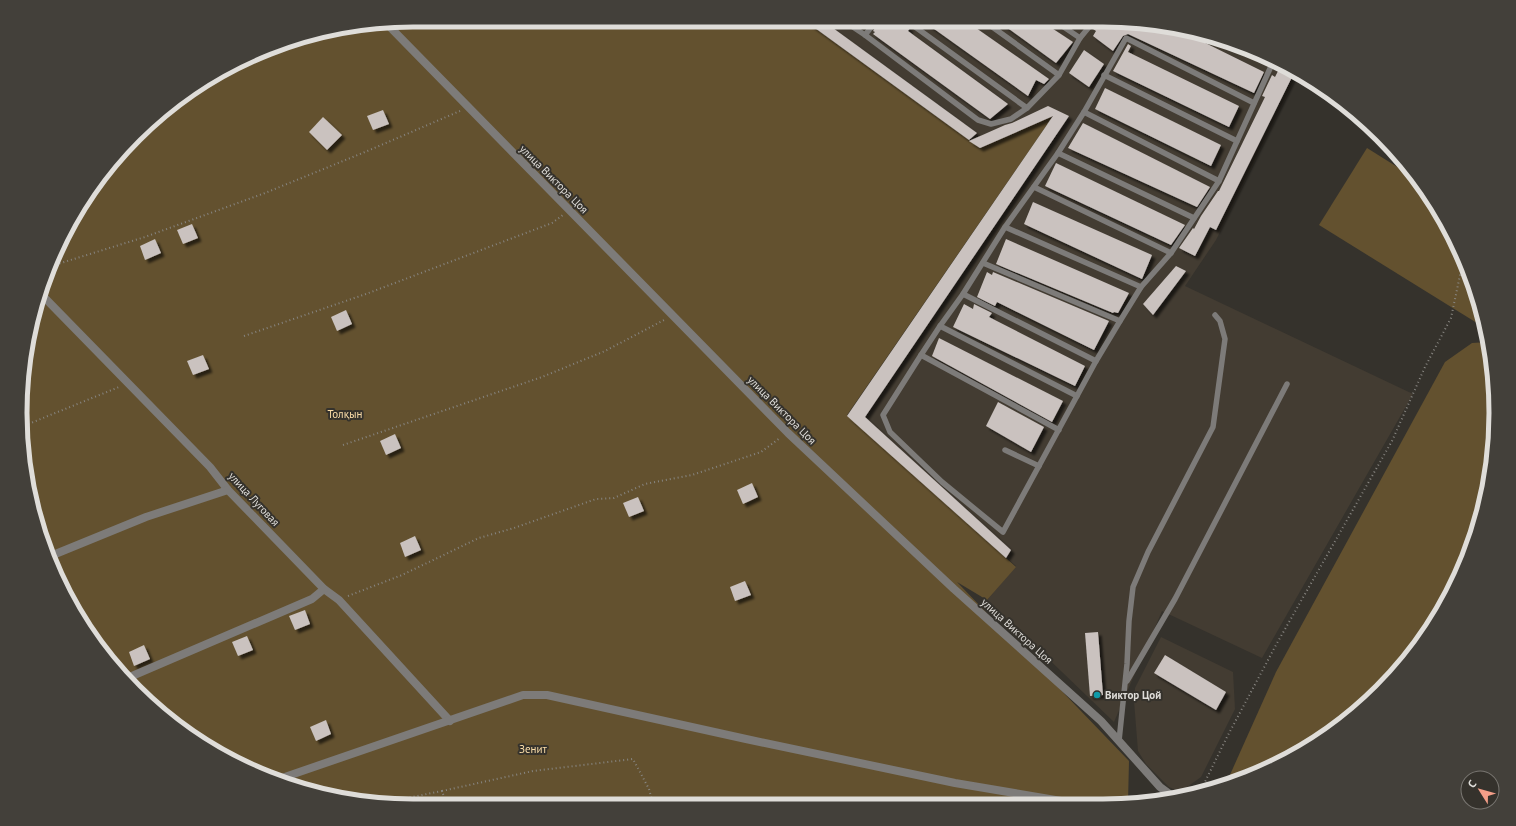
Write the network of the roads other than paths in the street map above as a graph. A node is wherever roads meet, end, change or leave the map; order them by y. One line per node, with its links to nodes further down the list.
1 (854, 27): 8 (lane)
2 (871, 27): 8 (lane)
3 (915, 27): 14 (lane)
4 (992, 27): 11 (lane)
5 (1064, 27): 9 (lane)
6 (1089, 27): 9 (lane)
7 (391, 28): 43 (street, улица Виктора Цоя)
8 (865, 35): 14 (lane)
9 (1080, 38): 11 (lane)
10 (1271, 66): 13 (lane)
11 (1059, 75): 14 (lane)
12 (1104, 75): 13 (lane); 15 (lane); 16 (lane)
13 (1254, 103): 16 (lane)
14 (1027, 108)
15 (1084, 112): 17 (lane); 18 (lane)
16 (1237, 141): 18 (lane)
17 (1058, 153): 19 (lane); 20 (lane)
18 (1219, 181): 20 (lane)
19 (1034, 187): 21 (lane); 22 (lane)
20 (1194, 218): 22 (lane)
21 (1005, 227): 23 (lane); 24 (lane)
22 (1171, 253): 24 (lane)
23 (983, 263): 25 (lane); 28 (lane)
24 (1141, 287): 28 (lane)
25 (963, 294): 29 (lane); 31 (lane)
26 (44, 298): 37 (street, улица Луговая)
27 (1215, 315): 41 (lane)
28 (1120, 321): 31 (lane)
29 (940, 326): 30 (lane); 33 (lane)
30 (921, 355): 34 (lane); 36 (lane)
31 (1096, 361): 33 (lane)
32 (1287, 384): 41 (lane)
33 (1078, 396): 34 (lane)
34 (1059, 430): 36 (lane)
35 (1004, 450): 36 (lane)
36 (1039, 466)
37 (228, 490): 38 (street); 39 (street, улица Луговая)
38 (54, 555)
39 (324, 589): 40 (street); 42 (street, улица Луговая)
40 (131, 676)
41 (1125, 683): 43 (lane)
42 (450, 721): 44 (street); 46 (street)
43 (1119, 741): 45 (street, улица Виктора Цоя)
44 (284, 777)
45 (1169, 793)
46 (1049, 799)

